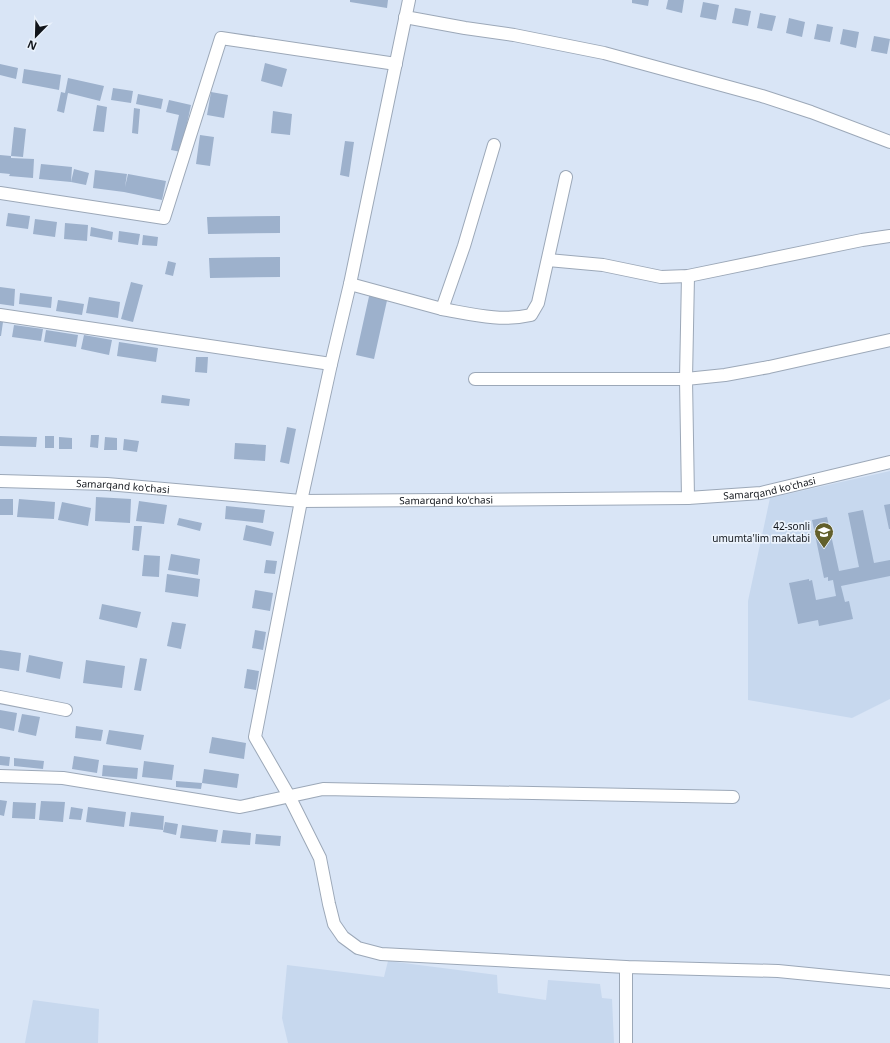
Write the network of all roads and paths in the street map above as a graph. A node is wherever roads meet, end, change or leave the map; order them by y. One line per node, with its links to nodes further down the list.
1 (409, 0): 2 (street)
2 (405, 17): 3 (street); 4 (street)
3 (396, 64): 7 (street); 11 (street)
4 (890, 142)
5 (494, 145): 12 (street)
6 (566, 177): 9 (street)
7 (0, 193)
8 (890, 236): 10 (street)
9 (548, 260): 10 (street); 12 (street)
10 (688, 276): 17 (street)
11 (350, 284): 12 (street); 15 (street)
12 (442, 309)
13 (0, 315): 15 (street)
14 (890, 340): 17 (street)
15 (331, 364): 21 (street)
16 (475, 379): 17 (street)
17 (686, 379): 20 (street)
18 (890, 462): 20 (street, Samarqand ko'chasi)
19 (0, 481): 21 (street, Samarqand ko'chasi)
20 (688, 498): 21 (street, Samarqand ko'chasi)
21 (302, 501): 25 (street)
22 (0, 697): 23 (street)
23 (66, 710)
24 (0, 776): 25 (street)
25 (289, 796): 26 (street); 27 (street)
26 (733, 797)
27 (626, 968): 28 (street); 29 (street)
28 (890, 982)
29 (626, 1043)

